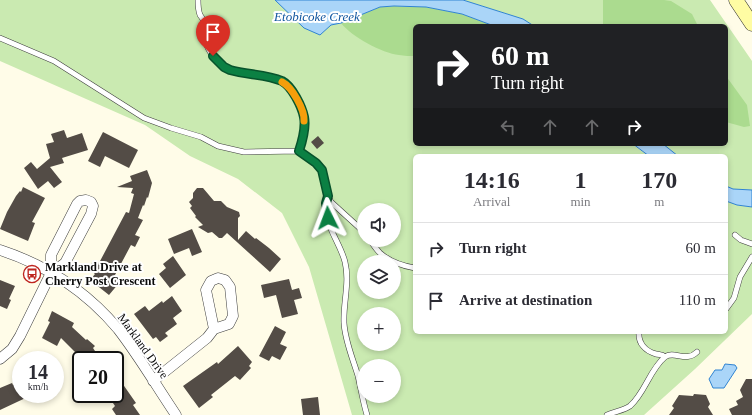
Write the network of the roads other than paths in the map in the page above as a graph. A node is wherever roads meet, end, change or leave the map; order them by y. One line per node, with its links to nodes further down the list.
1 (198, 0): 5 (lane)
2 (736, 0): 3 (main road)
3 (752, 24)
4 (0, 38): 5 (lane)
5 (299, 151): 6 (lane)
6 (328, 196): 7 (lane); 23 (lane)
7 (357, 226)
8 (735, 235): 9 (lane)
9 (752, 244)
10 (376, 247): 13 (lane)
11 (0, 250): 14 (street, Markland Drive)
12 (752, 257): 15 (lane)
13 (413, 267)
14 (51, 273): 14 (street); 20 (street); 21 (street, Markland Drive)
15 (728, 306)
16 (214, 329): 16 (street); 21 (street)
17 (639, 334): 19 (lane)
18 (697, 352): 19 (lane)
19 (665, 357): 24 (lane)
20 (0, 359)
21 (153, 381): 22 (street, Markland Drive)
22 (176, 415)
23 (367, 415)
24 (607, 415)

